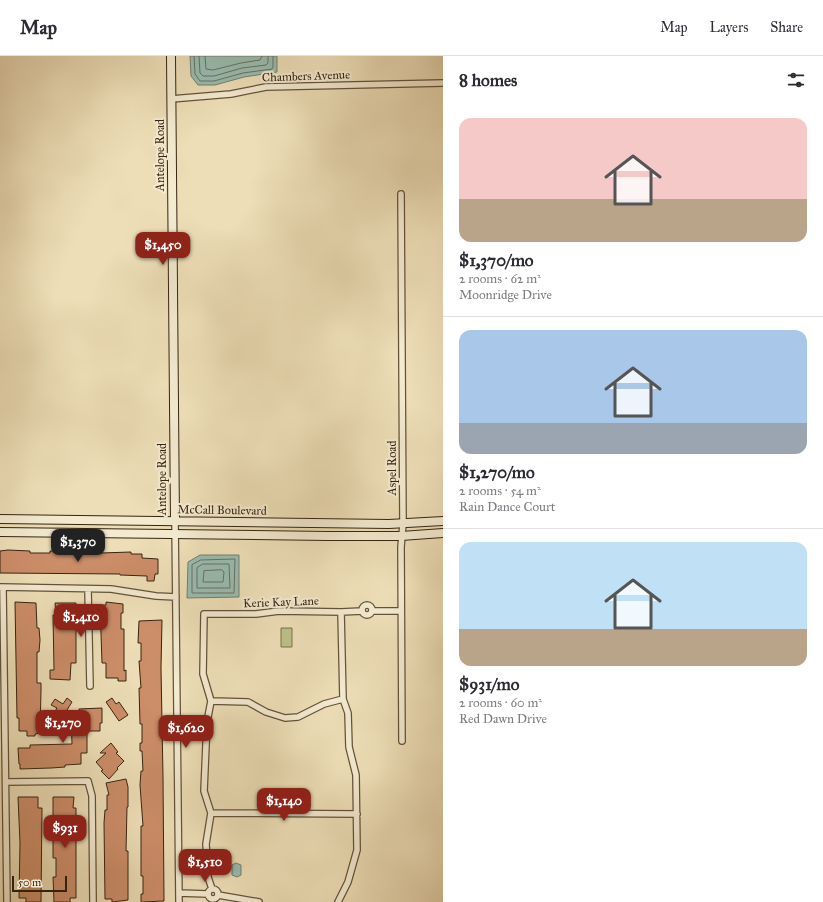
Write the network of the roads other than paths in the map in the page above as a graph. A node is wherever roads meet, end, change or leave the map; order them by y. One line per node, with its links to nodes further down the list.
1 (171, 56): 3 (main road, Antelope Road)
2 (443, 82): 3 (street, Chambers Avenue)
3 (171, 99): 6 (main road, Antelope Road)
4 (401, 194): 8 (street, Aspel Road)
5 (0, 519): 6 (main road, McCall Boulevard)
6 (175, 521): 8 (main road, McCall Boulevard); 11 (street, Antelope Road)
7 (443, 521): 8 (main road, McCall Boulevard)
8 (403, 524): 12 (street, Aspel Road)
9 (0, 532): 11 (main road, McCall Boulevard)
10 (443, 533): 12 (main road, McCall Boulevard)
11 (175, 535): 12 (main road, McCall Boulevard); 15 (street, Antelope Road)
12 (401, 536): 16 (street, Aspel Road)
13 (2, 588): 14 (street); 22 (street)
14 (88, 589): 15 (street); 18 (street)
15 (176, 596): 26 (street, Antelope Road)
16 (401, 611): 17 (street); 21 (street, Aspel Road)
17 (341, 612): 19 (street); 20 (street, Kerie Kay Lane)
18 (90, 686)
19 (343, 699): 20 (street); 24 (street)
20 (211, 701): 23 (street, Kerie Kay Lane)
21 (402, 742)
22 (6, 782): 27 (street); 28 (street)
23 (211, 813): 24 (street); 25 (street, Kerie Kay Lane)
24 (357, 814): 31 (street)
25 (210, 892): 26 (street); 30 (street)
26 (179, 893): 29 (street, Antelope Road)
27 (7, 902)
28 (93, 902)
29 (179, 902)
30 (259, 902)
31 (338, 902)

